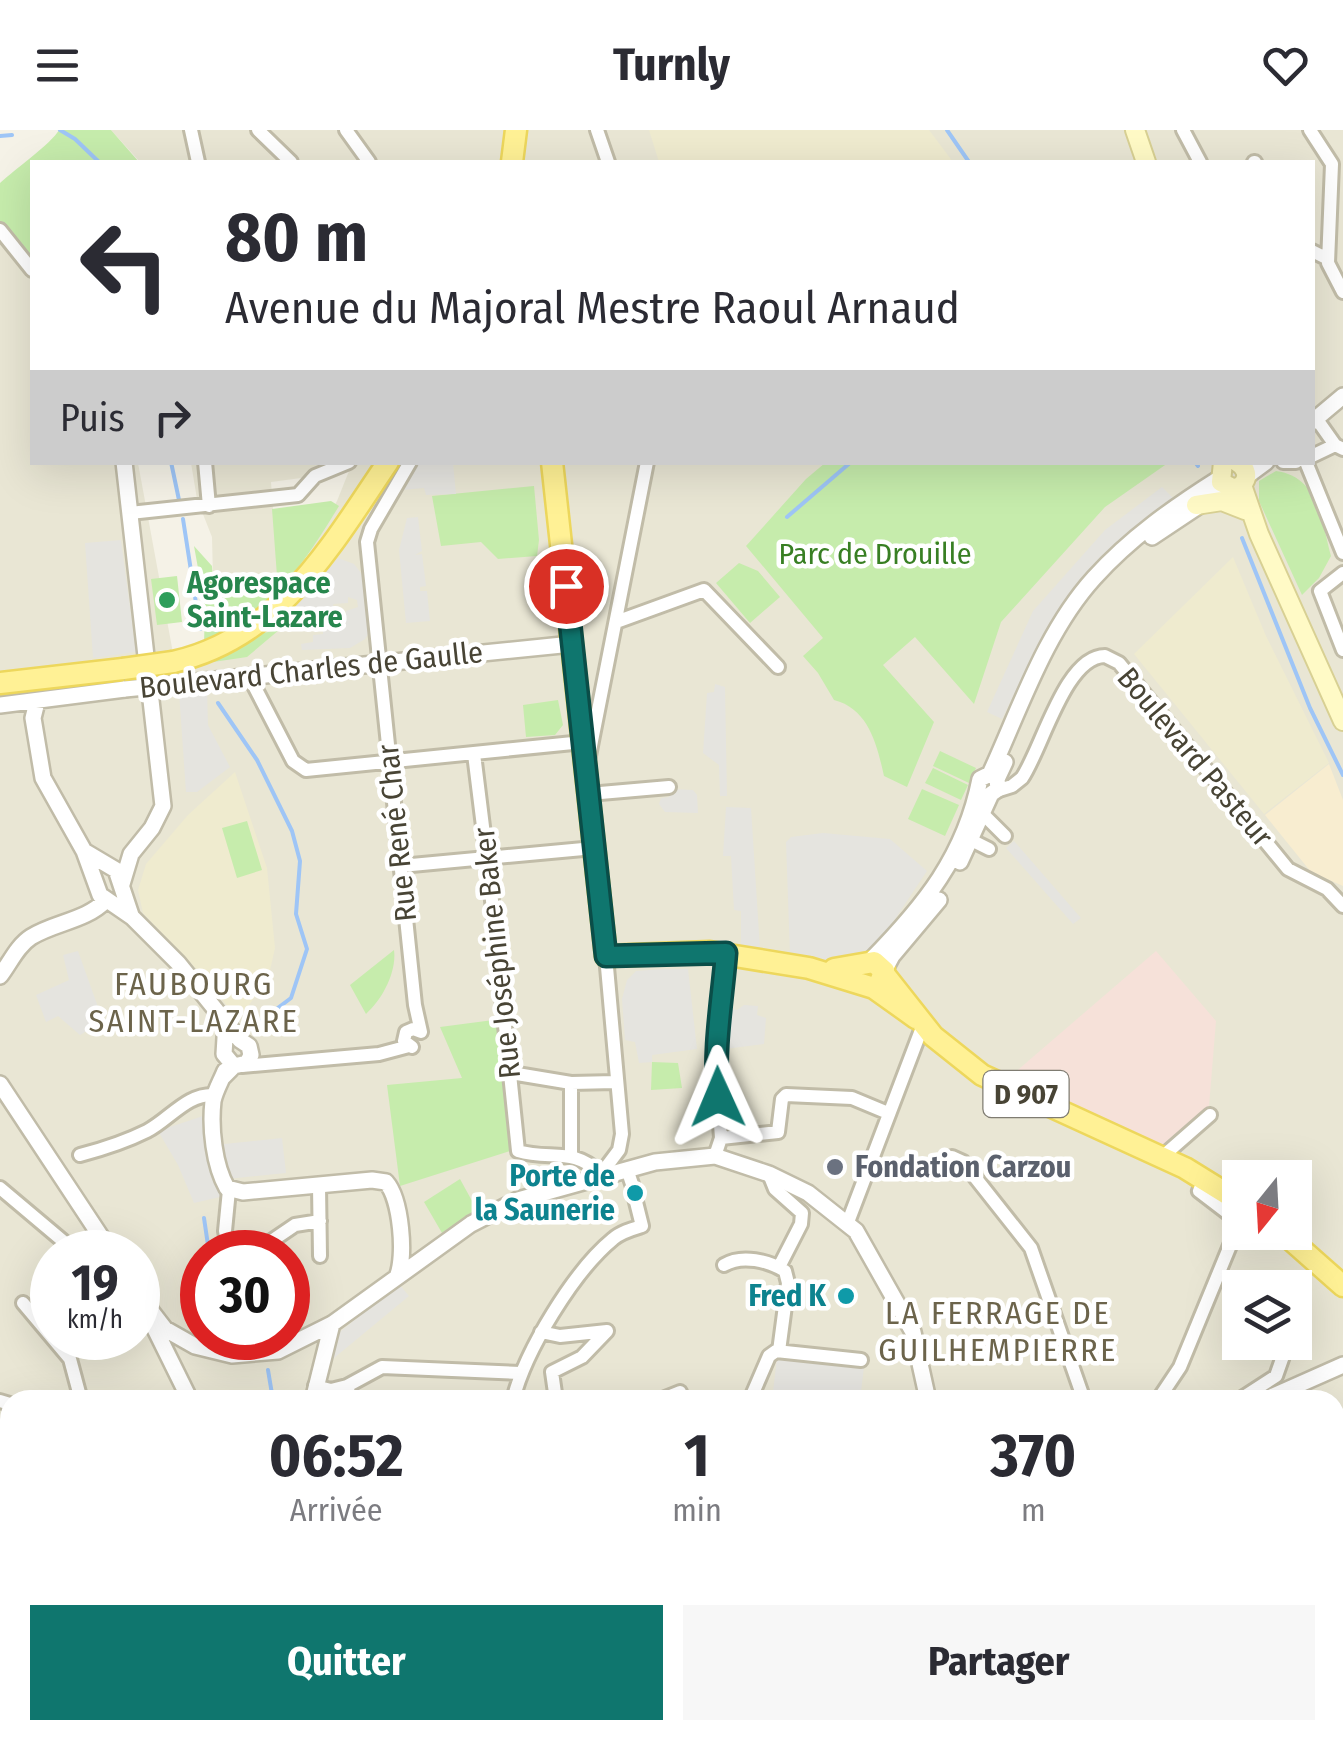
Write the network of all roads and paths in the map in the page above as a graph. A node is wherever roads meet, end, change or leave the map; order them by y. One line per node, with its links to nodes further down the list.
1 (191, 130): 9 (street)
2 (258, 130): 10 (street)
3 (346, 130): 11 (street)
4 (516, 130): 12 (main road)
5 (598, 130): 13 (street)
6 (1135, 130): 14 (main road)
7 (1183, 130): 15 (street)
8 (1310, 130): 16 (street)
9 (198, 160)
10 (288, 160)
11 (368, 160)
12 (514, 160)
13 (607, 160)
14 (1145, 160)
15 (1199, 160)
16 (1338, 161): 19 (street)
17 (0, 230): 20 (street)
18 (1315, 252): 19 (street)
19 (1328, 258): 21 (street)
20 (30, 268)
21 (1343, 292)
22 (1338, 402): 23 (street)
23 (1315, 419)
24 (1315, 421): 25 (street)
25 (1339, 447): 26 (street)
26 (1315, 455)
27 (124, 465): 39 (street)
28 (205, 465): 37 (street)
29 (342, 465): 37 (street)
30 (372, 465): 40 (main road)
31 (552, 465): 45 (main road)
32 (645, 465): 44 (street)
33 (1307, 465): 42 (street)
34 (394, 470): 40 (main road); 47 (street, Rue René Char)
35 (1238, 472): 36 (street); 38 (main road); 41 (main road); 59 (street)
36 (1196, 505): 38 (main road); 59 (street)
37 (203, 507): 39 (street)
38 (1245, 510): 41 (main road)
39 (130, 513): 67 (street)
40 (347, 522): 50 (main road, bridge)
41 (1259, 534): 54 (main road)
42 (1343, 553)
43 (1343, 574): 46 (street)
44 (616, 622): 48 (street); 58 (street)
45 (572, 644): 47 (street, Boulevard Charles de Gaulle); 55 (main road)
46 (1343, 650)
47 (380, 661): 49 (street, Boulevard Charles de Gaulle); 57 (street, Rue René Char)
48 (778, 667)
49 (248, 676): 50 (street, Boulevard Charles de Gaulle, bridge); 57 (street)
50 (120, 682): 51 (main road); 53 (street, Boulevard Charles de Gaulle)
51 (0, 683)
52 (6, 704): 53 (street, Boulevard Charles de Gaulle)
53 (35, 706): 70 (street)
54 (1343, 721)
55 (583, 742): 56 (street); 58 (main road)
56 (474, 754): 57 (street); 68 (street, Rue Joséphine Baker)
57 (390, 763): 69 (street, Rue René Char)
58 (586, 768): 61 (main road)
59 (991, 786): 62 (street); 72 (street, Boulevard Pasteur); 75 (street)
60 (669, 787): 61 (street)
61 (588, 794): 65 (main road)
62 (983, 814): 63 (street); 64 (street)
63 (1005, 836)
64 (971, 840): 66 (street); 75 (street)
65 (594, 848): 68 (street); 74 (main road)
66 (989, 849)
67 (131, 854): 70 (street); 71 (street)
68 (487, 857): 69 (street); 79 (street, Rue Joséphine Baker)
69 (401, 866): 78 (street, Rue René Char)
70 (101, 868): 71 (street); 71 (street)
71 (116, 895): 76 (street); 78 (street)
72 (1343, 906)
73 (726, 953): 74 (main road); 75 (main road); 86 (street)
74 (606, 956): 81 (street)
75 (872, 974): 77 (main road)
76 (0, 976)
77 (919, 1021): 84 (street); 90 (main road, D 907)
78 (235, 1058): 83 (street)
79 (511, 1073): 80 (street); 88 (street, Rue Joséphine Baker)
80 (571, 1082): 81 (street); 88 (street)
81 (616, 1082): 93 (street)
82 (0, 1084): 102 (street)
83 (215, 1095): 87 (street); 97 (street)
84 (888, 1113): 86 (street); 100 (street)
85 (1210, 1115): 90 (street)
86 (721, 1138): 89 (street)
87 (80, 1156)
88 (571, 1156): 93 (street)
89 (715, 1156): 92 (street); 94 (street)
90 (1162, 1156): 98 (main road, D 907)
91 (940, 1166): 140 (street)
92 (627, 1169): 93 (street); 117 (street)
93 (601, 1174): 106 (street)
94 (768, 1174): 100 (street); 111 (street)
95 (319, 1186): 97 (street); 99 (street); 105 (street)
96 (0, 1188): 101 (street)
97 (230, 1190): 103 (street)
98 (1222, 1195)
99 (320, 1221): 104 (street); 109 (street)
100 (848, 1222): 139 (street)
101 (50, 1230)
102 (96, 1230)
103 (225, 1230)
104 (287, 1230)
105 (401, 1243): 106 (street); 112 (street)
106 (442, 1244): 112 (street)
107 (1230, 1250): 141 (street)
108 (1302, 1250): 113 (main road)
109 (320, 1256)
110 (724, 1265): 111 (street)
111 (782, 1269): 124 (street)
112 (397, 1277): 116 (street)
113 (1343, 1286)
114 (23, 1303): 131 (street)
115 (160, 1322): 119 (street)
116 (332, 1324): 118 (street); 123 (street)
117 (541, 1332): 129 (street); 137 (street)
118 (310, 1333)
119 (170, 1334): 121 (street); 125 (street)
120 (160, 1337): 125 (street)
121 (180, 1339)
122 (310, 1346): 123 (street)
123 (324, 1349): 133 (street)
124 (779, 1351): 126 (street); 138 (street)
125 (169, 1354): 132 (street)
126 (860, 1360)
127 (1282, 1360): 142 (street)
128 (1343, 1365): 143 (street)
129 (520, 1374): 130 (street); 136 (street)
130 (347, 1386): 134 (street); 135 (street)
131 (78, 1390)
132 (185, 1390)
133 (320, 1390)
134 (329, 1390)
135 (348, 1390)
136 (515, 1390)
137 (555, 1390)
138 (754, 1390)
139 (926, 1390)
140 (1081, 1390)
141 (1164, 1390)
142 (1255, 1390)
143 (1287, 1390)

